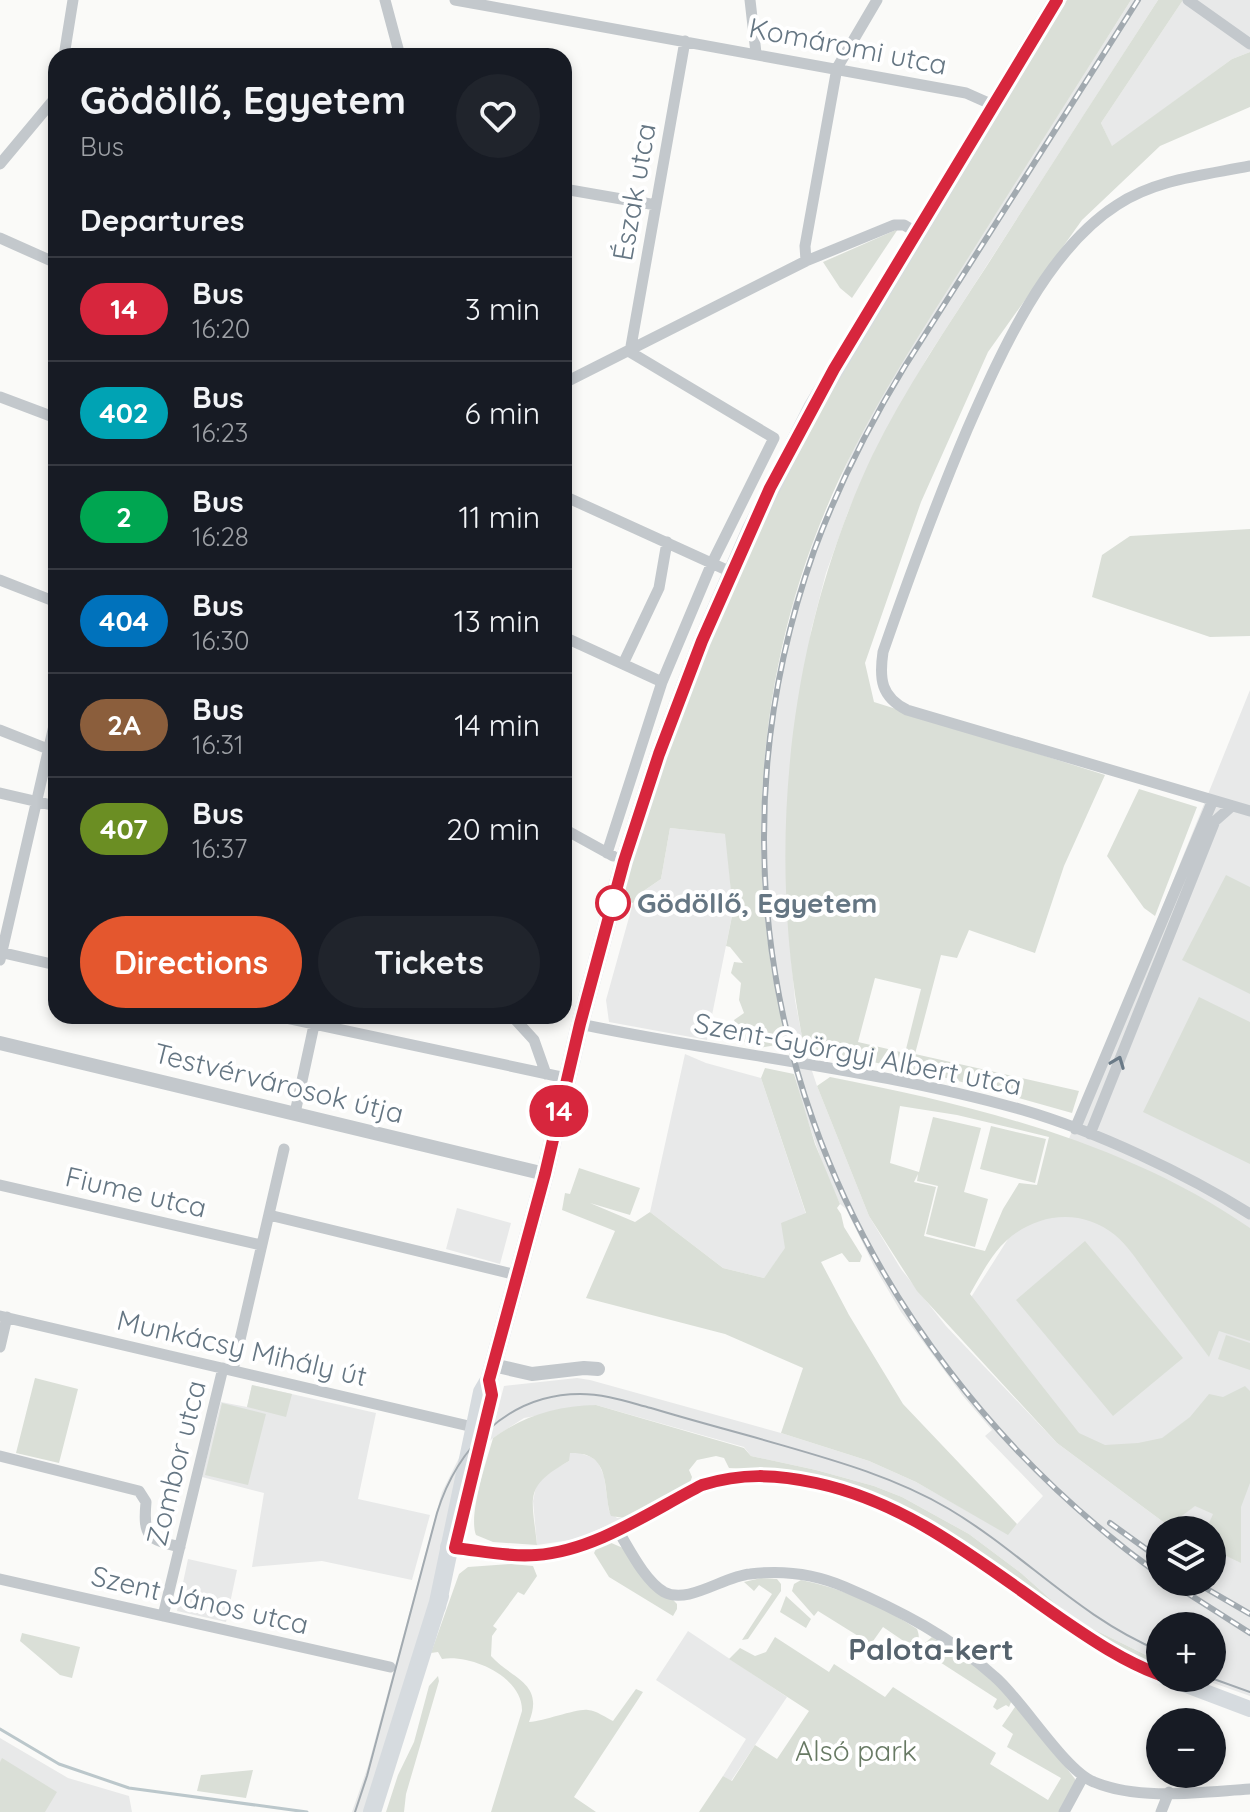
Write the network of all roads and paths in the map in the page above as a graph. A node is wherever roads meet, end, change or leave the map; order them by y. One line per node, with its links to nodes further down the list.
1 (73, 0): 10 (street)
2 (385, 0): 11 (street)
3 (455, 0): 8 (street, Komáromi utca)
4 (750, 0): 12 (street)
5 (877, 0): 13 (street)
6 (1057, 0): 14 (main road)
7 (1188, 0): 9 (street)
8 (685, 41): 12 (street, Komáromi utca); 19 (street, Észak utca)
9 (1250, 44)
10 (65, 48)
11 (398, 48)
12 (756, 53): 13 (street, Komáromi utca)
13 (837, 68): 14 (street, Komáromi utca); 23 (street)
14 (993, 105): 20 (main road)
15 (48, 107): 16 (street)
16 (0, 164)
17 (1250, 166): 40 (street)
18 (572, 190): 19 (street)
19 (656, 205): 24 (street, Észak utca)
20 (916, 232): 23 (street); 31 (main road)
21 (0, 238): 22 (street)
22 (48, 259)
23 (806, 261): 24 (street)
24 (630, 352): 25 (street); 30 (street)
25 (572, 379)
26 (0, 397): 27 (street)
27 (48, 415)
28 (572, 500): 29 (street)
29 (667, 542): 30 (street); 35 (street)
30 (712, 563): 31 (street); 36 (street)
31 (731, 572): 47 (main road)
32 (0, 580): 33 (street)
33 (48, 599)
34 (572, 641): 35 (street)
35 (623, 664): 36 (street)
36 (662, 682): 46 (street)
37 (0, 730): 38 (street)
38 (48, 749): 41 (street)
39 (0, 793): 41 (street)
40 (1213, 800): 43 (street); 48 (street)
41 (36, 802): 42 (street); 49 (street)
42 (48, 804)
43 (1232, 806): 44 (street); 48 (street)
44 (1250, 811)
45 (572, 833): 46 (street)
46 (607, 853): 47 (street)
47 (624, 861): 54 (main road)
48 (1163, 933): 58 (street); 59 (street, one-way to 48)
49 (1, 955): 50 (street)
50 (48, 964)
51 (314, 1024): 60 (street)
52 (332, 1024): 56 (street)
53 (519, 1024): 56 (street)
54 (580, 1024): 57 (main road); 61 (street, Szent-Györgyi Albert utca)
55 (0, 1043): 60 (street, Testvérvárosok útja)
56 (546, 1074): 57 (street)
57 (566, 1078): 64 (main road)
58 (1092, 1087): 59 (street); 61 (street)
59 (1106, 1090): 62 (street)
60 (295, 1113): 64 (street, Testvérvárosok útja)
61 (1075, 1129): 62 (street, Szent-Györgyi Albert utca)
62 (1090, 1134): 66 (street, Szent-Györgyi Albert utca)
63 (284, 1149): 67 (street, Zombor utca)
64 (545, 1174): 69 (main road)
65 (0, 1185): 68 (street, Fiume utca)
66 (1250, 1214)
67 (269, 1215): 68 (street, Zombor utca); 69 (street)
68 (261, 1245): 72 (street, Zombor utca)
69 (517, 1275): 74 (main road)
70 (3, 1317): 71 (street); 72 (street, Munkácsy Mihály út)
71 (0, 1347)
72 (228, 1369): 75 (street, Munkácsy Mihály út); 78 (street, Zombor utca)
73 (598, 1369): 74 (street)
74 (491, 1373): 75 (main road); 79 (main road)
75 (473, 1427): 79 (main road)
76 (0, 1456): 78 (street)
77 (617, 1529): 79 (main road); 83 (main road); 86 (street)
78 (180, 1547): 81 (street, Zombor utca)
79 (452, 1547): 89 (main road)
80 (0, 1579): 81 (street, Szent János utca)
81 (163, 1616): 82 (street, Szent János utca)
82 (390, 1667)
83 (1146, 1668)
84 (1205, 1692): 85 (main road)
85 (1250, 1709)
86 (1083, 1777): 88 (street); 90 (street)
87 (1249, 1790): 88 (street)
88 (1169, 1792): 91 (street)
89 (372, 1812)
90 (1064, 1812)
91 (1161, 1812)

